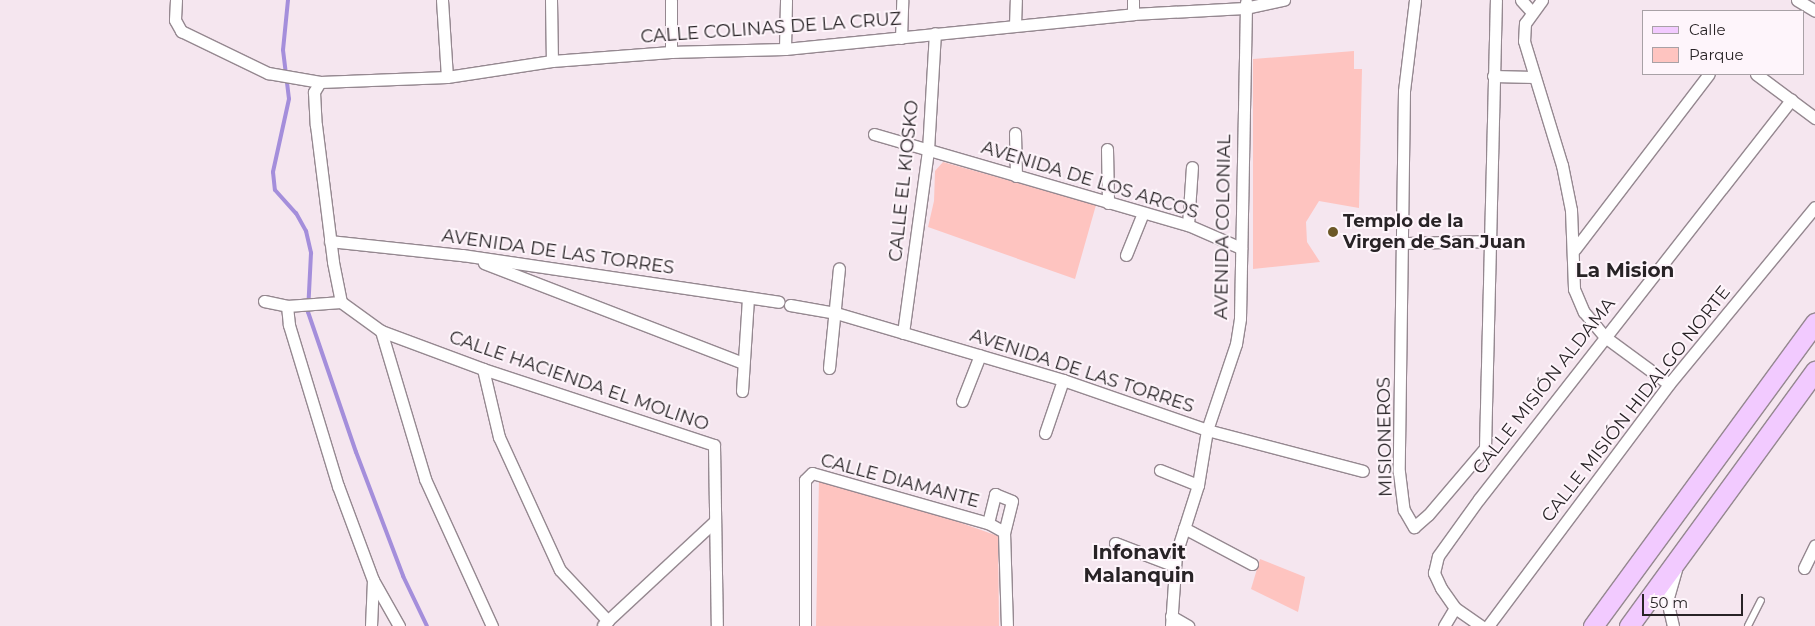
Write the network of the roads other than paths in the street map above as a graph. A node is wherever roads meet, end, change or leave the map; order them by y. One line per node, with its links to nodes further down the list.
1 (176, 0): 30 (street, CALLE COLINAS DE LA CRUZ)
2 (442, 0): 28 (street)
3 (551, 0): 24 (street)
4 (671, 0): 23 (street)
5 (786, 0): 22 (street)
6 (902, 0): 21 (street)
7 (1016, 0): 19 (street)
8 (1133, 0): 18 (street)
9 (1284, 0): 15 (street, CALLE COLINAS DE LA CRUZ)
10 (1415, 0): 45 (street, MISIONEROS)
11 (1496, 0): 27 (street, MISIONEROS)
12 (1521, 0): 16 (street)
13 (1542, 0): 16 (street)
14 (1797, 0): 17 (street)
15 (1246, 4): 18 (street, CALLE COLINAS DE LA CRUZ); 46 (street, AVENIDA COLONIAL)
16 (1532, 11): 29 (street)
17 (1815, 11)
18 (1133, 14): 19 (street, CALLE COLINAS DE LA CRUZ)
19 (1015, 25): 20 (street, CALLE COLINAS DE LA CRUZ)
20 (935, 33): 21 (street, CALLE COLINAS DE LA CRUZ); 36 (street, CALLE EL KIOSKO)
21 (901, 38): 22 (street, CALLE COLINAS DE LA CRUZ)
22 (785, 49): 23 (street, CALLE COLINAS DE LA CRUZ)
23 (671, 52): 24 (street, CALLE COLINAS DE LA CRUZ)
24 (552, 61): 28 (street, CALLE COLINAS DE LA CRUZ)
25 (1708, 75): 47 (street)
26 (1757, 75): 31 (street)
27 (1493, 76): 29 (street); 44 (street, MISIONEROS)
28 (447, 77): 30 (street, CALLE COLINAS DE LA CRUZ)
29 (1534, 77): 47 (street)
30 (320, 82): 43 (street)
31 (1790, 100): 32 (street); 59 (street, CALLE MISIÓN ALDAMA)
32 (1815, 118)
33 (1014, 133): 38 (street)
34 (874, 134): 36 (street, AVENIDA DE LOS ARCOS)
35 (1107, 149): 39 (street)
36 (928, 150): 38 (street, AVENIDA DE LOS ARCOS); 58 (street, CALLE EL KIOSKO)
37 (1192, 168): 42 (street)
38 (1016, 176): 39 (street, AVENIDA DE LOS ARCOS)
39 (1108, 203): 41 (street, AVENIDA DE LOS ARCOS)
40 (1815, 207): 66 (street, CALLE MISIÓN HIDALGO NORTE)
41 (1143, 213): 42 (street, AVENIDA DE LOS ARCOS); 49 (street)
42 (1188, 226): 46 (street, AVENIDA DE LOS ARCOS)
43 (330, 241): 48 (street, AVENIDA DE LAS TORRES); 53 (street)
44 (1488, 241): 45 (street); 45 (street, MISIONEROS)
45 (1402, 244)
46 (1241, 248): 69 (street, AVENIDA COLONIAL)
47 (1575, 249): 59 (street)
48 (462, 255): 51 (street, AVENIDA DE LAS TORRES); 61 (street)
49 (1126, 255)
50 (839, 268): 55 (street)
51 (748, 298): 55 (street, AVENIDA DE LAS TORRES); 61 (street)
52 (264, 302): 54 (street)
53 (341, 302): 54 (street); 57 (street, CALLE HACIENDA EL MOLINO)
54 (287, 306): 84 (street)
55 (836, 313): 58 (street, AVENIDA DE LAS TORRES); 62 (street)
56 (1815, 323): 99 (main road)
57 (381, 331): 63 (street, CALLE HACIENDA EL MOLINO); 91 (street)
58 (903, 333): 60 (street, AVENIDA DE LAS TORRES)
59 (1605, 337): 66 (street); 86 (street, CALLE MISIÓN ALDAMA)
60 (980, 355): 65 (street, AVENIDA DE LAS TORRES); 68 (street)
61 (744, 363): 67 (street)
62 (829, 368)
63 (483, 369): 74 (street, CALLE HACIENDA EL MOLINO); 88 (street)
64 (1815, 370): 80 (main road)
65 (1063, 380): 69 (street, AVENIDA DE LAS TORRES); 70 (street)
66 (1669, 384): 98 (street, CALLE MISIÓN HIDALGO NORTE)
67 (742, 392)
68 (962, 401)
69 (1207, 430): 72 (street, AVENIDA DE LAS TORRES); 73 (street, AVENIDA COLONIAL)
70 (1045, 433)
71 (1160, 470): 73 (street)
72 (1364, 471)
73 (1198, 485): 76 (street, AVENIDA COLONIAL)
74 (714, 522): 88 (street); 92 (street, CALLE HACIENDA EL MOLINO)
75 (988, 523): 77 (street, CALLE DIAMANTE); 77 (street, CALLE DIAMANTE); 93 (street, CALLE DIAMANTE)
76 (1184, 528): 81 (street); 82 (street, AVENIDA COLONIAL)
77 (1004, 532): 94 (street, CALLE DIAMANTE)
78 (1115, 543): 82 (street)
79 (1814, 549): 83 (street)
80 (1679, 557): 100 (main road); 101 (street)
81 (1252, 564)
82 (1174, 566): 87 (street, AVENIDA COLONIAL)
83 (1804, 568)
84 (372, 580): 89 (street); 90 (street)
85 (1761, 601): 102 (lane)
86 (1455, 608): 96 (street); 97 (street, CALLE MISIÓN ALDAMA)
87 (1171, 621): 95 (street)
88 (605, 623)
89 (371, 626)
90 (399, 626)
91 (492, 626)
92 (717, 626)
93 (805, 626)
94 (1007, 626)
95 (1188, 626)
96 (1444, 626)
97 (1481, 626)
98 (1488, 626)
99 (1593, 626)
100 (1629, 626)
101 (1674, 626)
102 (1748, 626)

